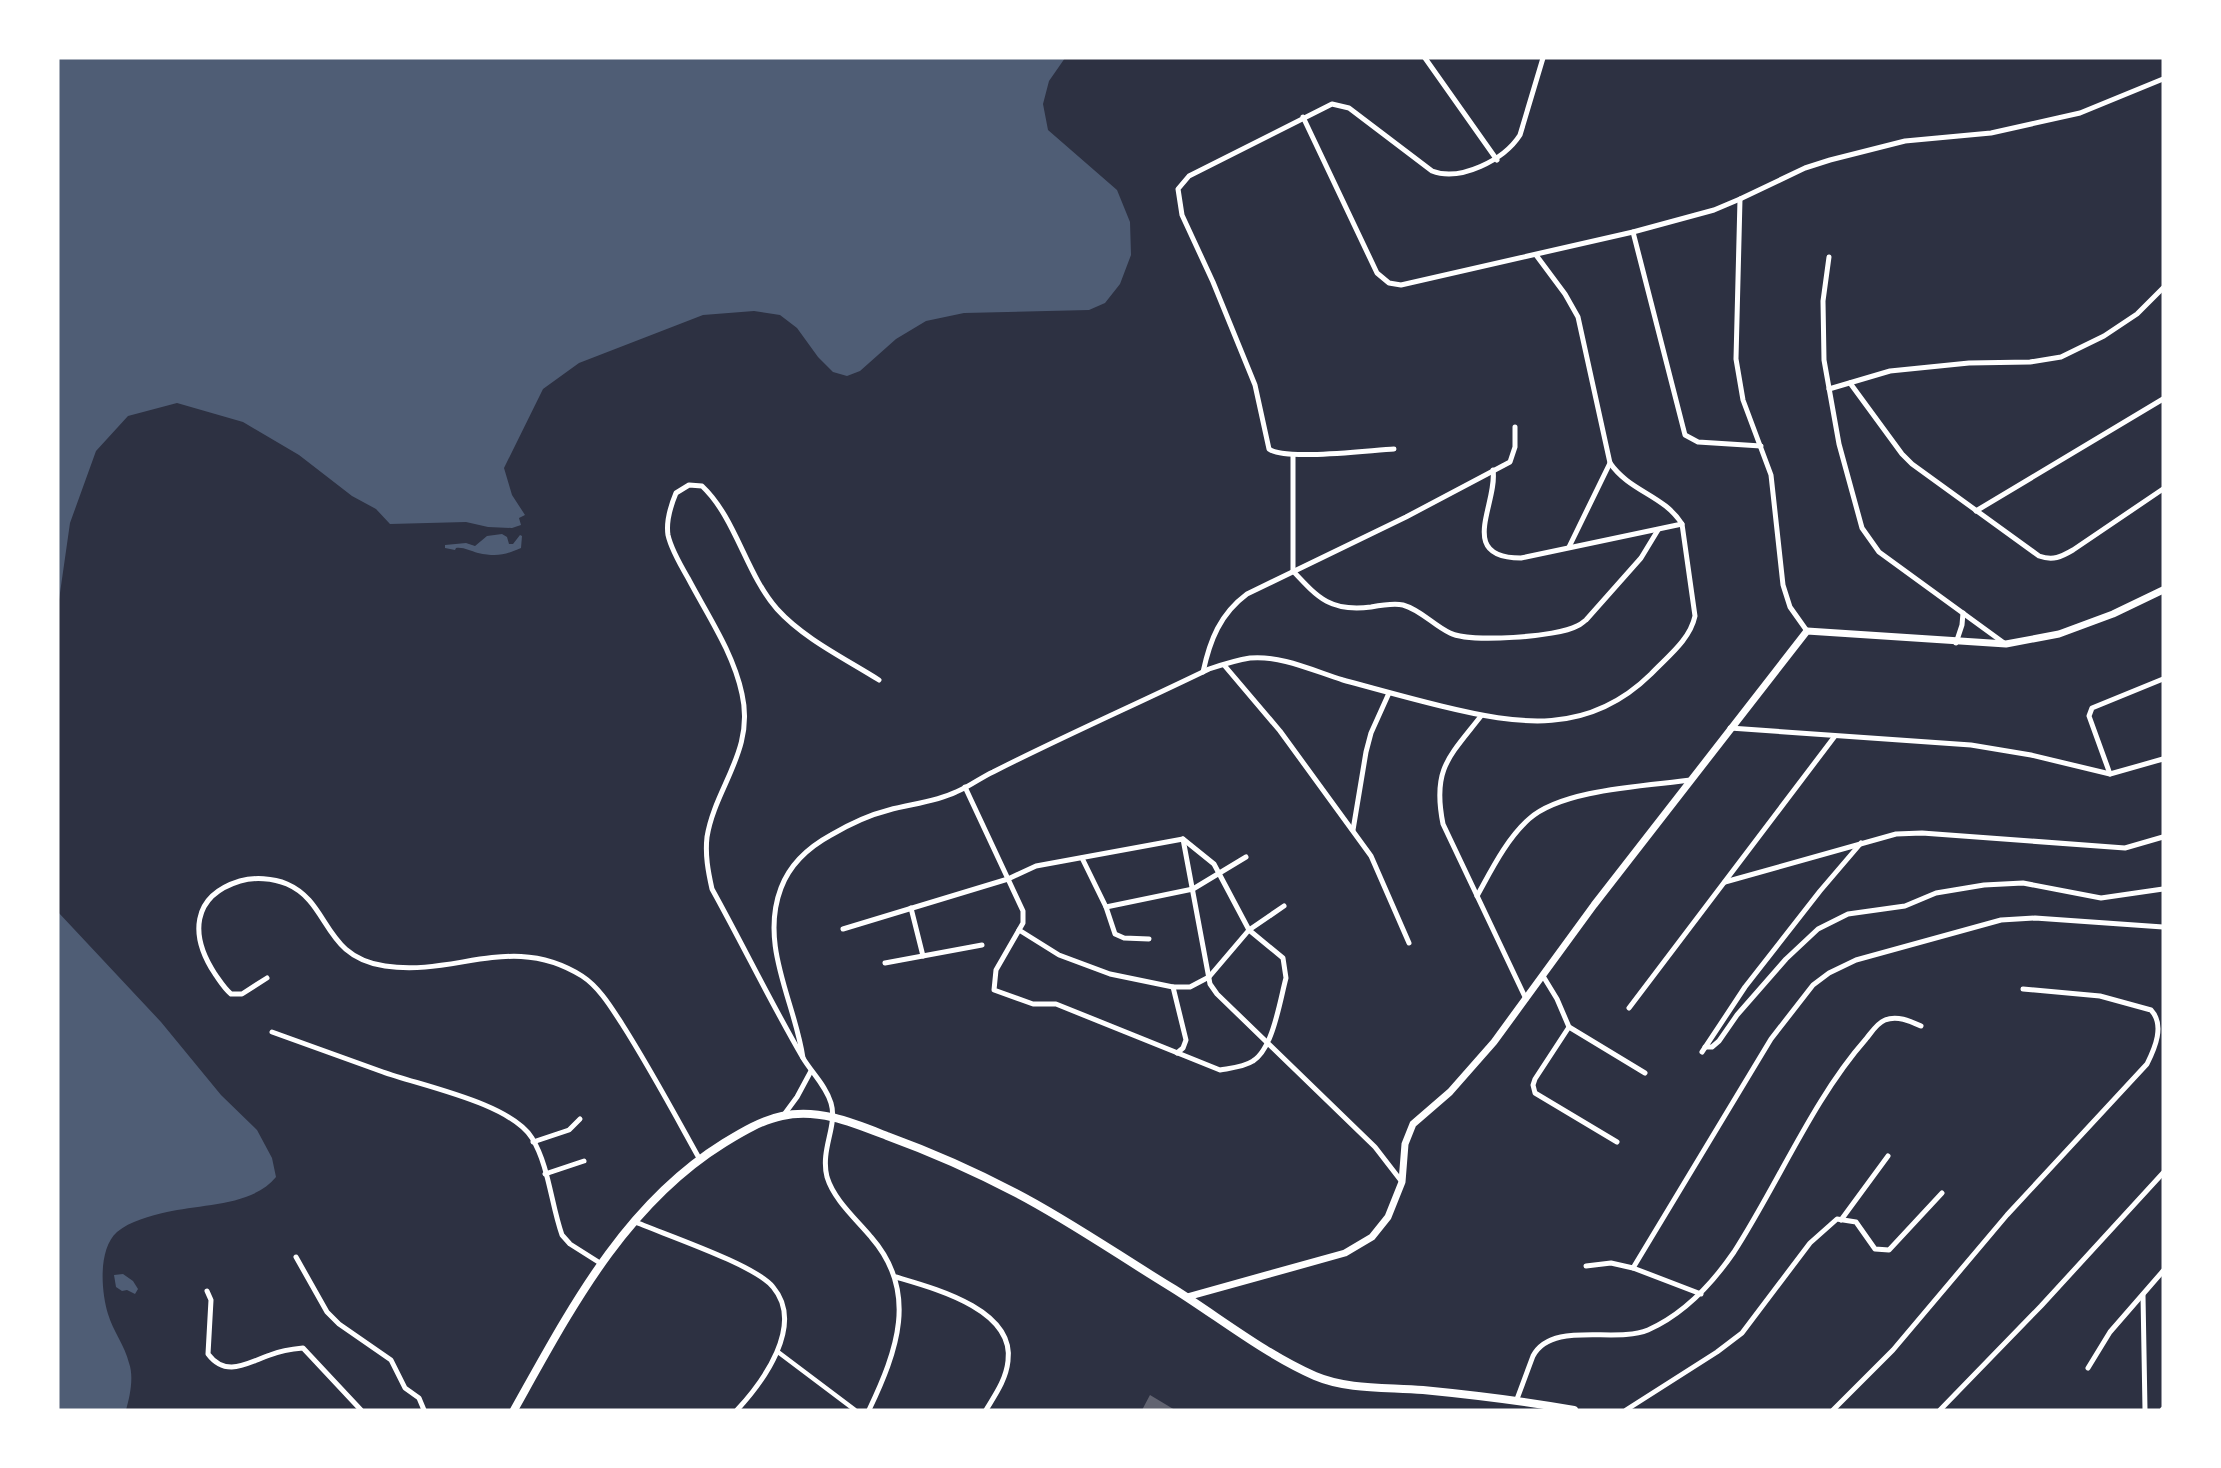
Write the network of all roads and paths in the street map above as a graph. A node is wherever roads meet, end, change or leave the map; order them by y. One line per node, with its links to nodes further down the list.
1 (1425, 58): 5 (street)
2 (1543, 58): 5 (street)
3 (2163, 79): 6 (street)
4 (1303, 117): 5 (street); 8 (street); 17 (street)
5 (1497, 160)
6 (1740, 200): 7 (street); 15 (street)
7 (1633, 232): 8 (street); 15 (street)
8 (1536, 255): 18 (street)
9 (1829, 257): 12 (street)
10 (2163, 288): 11 (street)
11 (1850, 383): 12 (street); 21 (street)
12 (1829, 389): 27 (street)
13 (2163, 399): 21 (street)
14 (1515, 427): 19 (street)
15 (1761, 446): 28 (street)
16 (1394, 449): 17 (street)
17 (1293, 455): 25 (street)
18 (1610, 463): 22 (street); 24 (street)
19 (1493, 470): 24 (street); 25 (street)
20 (2163, 489): 21 (street)
21 (1976, 511)
22 (1682, 524): 23 (street); 36 (street)
23 (1658, 530): 24 (street); 25 (street)
24 (1569, 547)
25 (1293, 571): 32 (street)
26 (2163, 590): 30 (street)
27 (1963, 612): 29 (street); 30 (street)
28 (1807, 631): 29 (street); 37 (street)
29 (1956, 642): 30 (street)
30 (2007, 644)
31 (1224, 665): 32 (street); 35 (street); 43 (street)
32 (1203, 672): 42 (street)
33 (2163, 679): 40 (street)
34 (879, 680): 79 (street)
35 (1389, 693): 36 (street); 43 (street)
36 (1481, 716): 54 (street)
37 (1730, 728): 38 (street); 41 (street)
38 (1835, 736): 40 (street); 51 (street)
39 (2163, 759): 40 (street)
40 (2110, 775)
41 (1691, 780): 54 (street); 67 (street)
42 (965, 788): 50 (street); 79 (street)
43 (1353, 830): 63 (street)
44 (2163, 837): 46 (street)
45 (1183, 839): 48 (street); 49 (street); 53 (street)
46 (1863, 842): 51 (street); 52 (street)
47 (1246, 857): 49 (street)
48 (1082, 858): 50 (street); 56 (street)
49 (1219, 873): 53 (street); 61 (street)
50 (1008, 879): 57 (street); 60 (street)
51 (1725, 882): 73 (street)
52 (2163, 888)
53 (1192, 889): 56 (street); 68 (street)
54 (1477, 895): 72 (street)
55 (1284, 906): 61 (street)
56 (1106, 907): 62 (street)
57 (911, 908): 59 (street); 65 (street)
58 (2163, 927): 99 (street)
59 (843, 929)
60 (1019, 930): 70 (street); 78 (street)
61 (1250, 930): 68 (street); 77 (street)
62 (1149, 939)
63 (1409, 943)
64 (982, 944): 65 (street)
65 (923, 956): 66 (street)
66 (884, 963)
67 (1543, 976): 72 (street); 75 (street)
68 (1209, 977): 70 (street); 77 (street)
69 (267, 978): 88 (street)
70 (1172, 987): 78 (street)
71 (2023, 989): 118 (street)
72 (1526, 999): 92 (street)
73 (1629, 1008)
74 (1921, 1026): 103 (street)
75 (1569, 1027): 81 (street); 86 (street)
76 (272, 1032): 85 (street)
77 (1268, 1043): 78 (street); 92 (street)
78 (1177, 1053)
79 (803, 1058): 80 (street)
80 (811, 1071): 82 (street); 83 (street)
81 (1645, 1073)
82 (783, 1116): 83 (main road); 88 (main road)
83 (833, 1116): 101 (street); 105 (main road)
84 (580, 1119): 85 (street)
85 (533, 1142): 91 (street)
86 (1617, 1142)
87 (1888, 1156): 94 (street)
88 (699, 1158): 95 (main road)
89 (584, 1161): 91 (street)
90 (2163, 1173): 119 (street)
91 (545, 1174): 97 (street)
92 (1402, 1182): 105 (street)
93 (1942, 1193): 94 (street)
94 (1840, 1220): 117 (street)
95 (633, 1221): 97 (main road); 106 (street)
96 (296, 1257): 110 (street)
97 (600, 1263): 111 (main road)
98 (1586, 1266): 99 (street)
99 (1633, 1268): 103 (street)
100 (2163, 1271): 104 (street)
101 (896, 1277): 114 (street); 115 (street)
102 (207, 1291): 109 (street)
103 (1701, 1294): 108 (street)
104 (2143, 1294): 107 (street); 120 (street)
105 (1186, 1297): 108 (main road)
106 (778, 1352): 112 (street); 113 (street)
107 (2088, 1368)
108 (1517, 1399): 116 (main road)
109 (361, 1410)
110 (424, 1410)
111 (514, 1410)
112 (737, 1410)
113 (855, 1410)
114 (869, 1410)
115 (986, 1410)
116 (1574, 1410)
117 (1626, 1410)
118 (1833, 1410)
119 (1940, 1410)
120 (2146, 1410)

